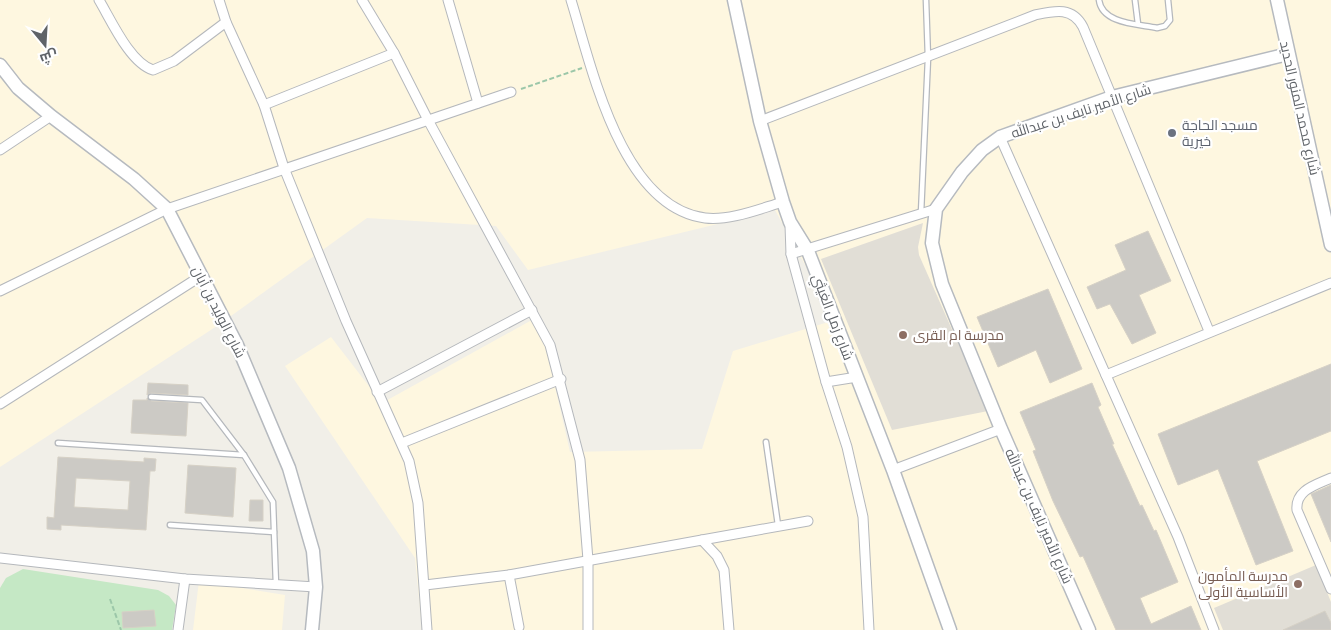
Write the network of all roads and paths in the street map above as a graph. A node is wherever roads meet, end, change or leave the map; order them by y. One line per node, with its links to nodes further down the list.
1 (99, 0): 12 (street)
2 (219, 0): 12 (street)
3 (362, 0): 14 (street)
4 (448, 0): 21 (street)
5 (571, 0): 18 (street)
6 (734, 0): 25 (street, شارع زمل الغيثي)
7 (926, 0): 16 (lane)
8 (1099, 0): 13 (lane)
9 (1135, 0): 13 (lane)
10 (1168, 0): 13 (lane)
11 (1277, 0): 15 (street, شارع محمد المنور الحديد)
12 (226, 22): 22 (street)
13 (1138, 24)
14 (394, 53): 22 (street); 24 (street)
15 (1288, 54): 20 (street, شارع الأمير نايف بن عبدالله); 34 (street, شارع محمد المنور الحديد)
16 (928, 58): 20 (street); 25 (street); 32 (lane)
17 (0, 65): 23 (street, شارع الوليد بن أبان)
18 (592, 65): 19 (path); 29 (street)
19 (511, 92): 21 (street)
20 (1112, 98): 26 (street, شارع الأمير نايف بن عبدالله); 41 (street)
21 (478, 103): 24 (street)
22 (264, 105): 28 (street)
23 (50, 116): 27 (street); 30 (street, شارع الوليد بن أبان)
24 (428, 120): 28 (street); 40 (street)
25 (760, 121): 29 (street, شارع زمل الغيثي)
26 (1000, 137): 31 (street, شارع الأمير نايف بن عبدالله); 42 (street)
27 (0, 150)
28 (284, 168): 30 (street); 46 (street)
29 (783, 202): 33 (street, شارع زمل الغيثي)
30 (167, 208): 37 (street, شارع الوليد بن أبان); 39 (street)
31 (936, 209): 32 (street); 49 (street, شارع الأمير نايف بن عبدالله)
32 (921, 214): 35 (street)
33 (790, 222): 35 (street, شارع زمل الغيثي); 36 (street)
34 (1331, 245)
35 (808, 251): 36 (street); 43 (street, شارع زمل الغيثي)
36 (791, 254): 45 (street)
37 (201, 276): 48 (street); 67 (street, شارع الوليد بن أبان)
38 (1331, 283): 41 (street)
39 (0, 291)
40 (532, 310): 44 (street); 46 (street)
41 (1209, 332): 42 (street)
42 (1106, 375): 80 (street)
43 (856, 377): 45 (street); 54 (street, شارع زمل الغيثي)
44 (561, 379): 52 (street); 62 (street)
45 (826, 382): 77 (street)
46 (378, 392): 52 (street)
47 (151, 397): 53 (lane)
48 (0, 404)
49 (1000, 429): 54 (street); 79 (street, شارع الأمير نايف بن عبدالله)
50 (766, 442): 58 (lane)
51 (58, 443): 53 (lane)
52 (402, 443): 66 (street)
53 (244, 455): 59 (lane)
54 (893, 470): 78 (street, شارع زمل الغيثي)
55 (1331, 478): 68 (street)
56 (808, 520): 58 (street)
57 (170, 525): 59 (lane)
58 (778, 525): 60 (street)
59 (274, 532): 65 (lane)
60 (702, 540): 62 (street); 76 (street)
61 (0, 558): 64 (street)
62 (588, 560): 63 (street); 75 (street)
63 (509, 575): 66 (street); 70 (street)
64 (185, 579): 65 (street); 72 (street)
65 (276, 585): 67 (street)
66 (425, 585): 74 (street)
67 (316, 587): 73 (street, شارع الوليد بن أبان)
68 (1331, 588)
69 (110, 599): 71 (path)
70 (518, 627)
71 (120, 630)
72 (178, 630)
73 (312, 630)
74 (428, 630)
75 (588, 630)
76 (729, 630)
77 (869, 630)
78 (950, 630)
79 (1089, 630)
80 (1214, 630)

